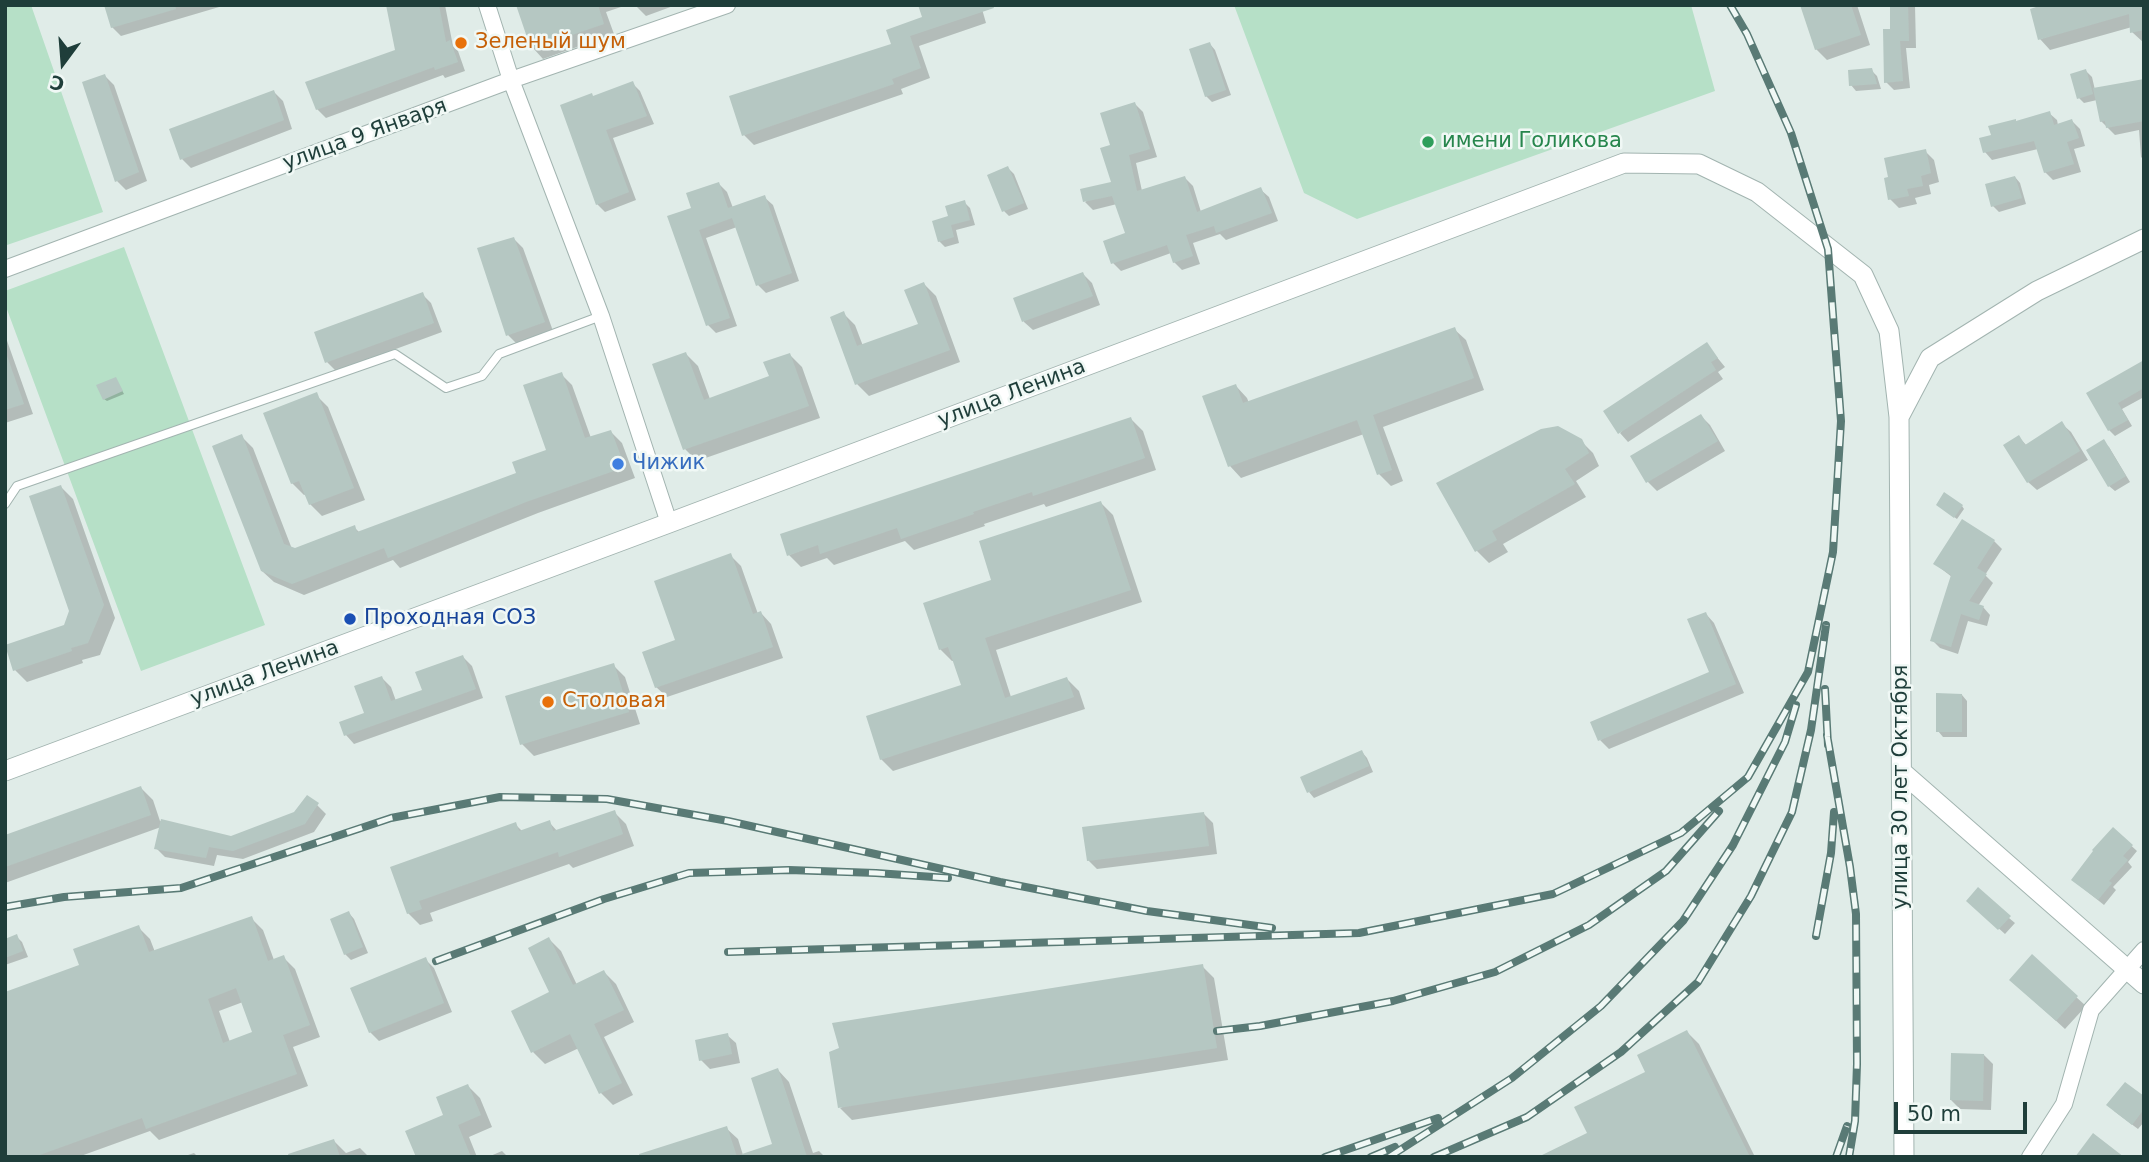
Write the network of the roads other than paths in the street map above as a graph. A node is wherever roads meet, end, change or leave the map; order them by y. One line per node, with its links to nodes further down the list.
1 (487, 5): 3 (street)
2 (727, 5): 3 (street, улица 9 Января)
3 (511, 80): 5 (street, улица 9 Января); 6 (street)
4 (2144, 239): 7 (street)
5 (5, 269)
6 (601, 316): 8 (lane); 9 (street)
7 (1899, 417): 9 (street, улица Ленина); 11 (street, улица 30 лет Октября)
8 (5, 504)
9 (669, 523): 10 (street, улица Ленина)
10 (5, 771)
11 (1902, 772): 13 (street); 15 (street, улица 30 лет Октября)
12 (2144, 950): 13 (street)
13 (2126, 971): 14 (street); 16 (street)
14 (2144, 984)
15 (1904, 1157)
16 (2030, 1157)

